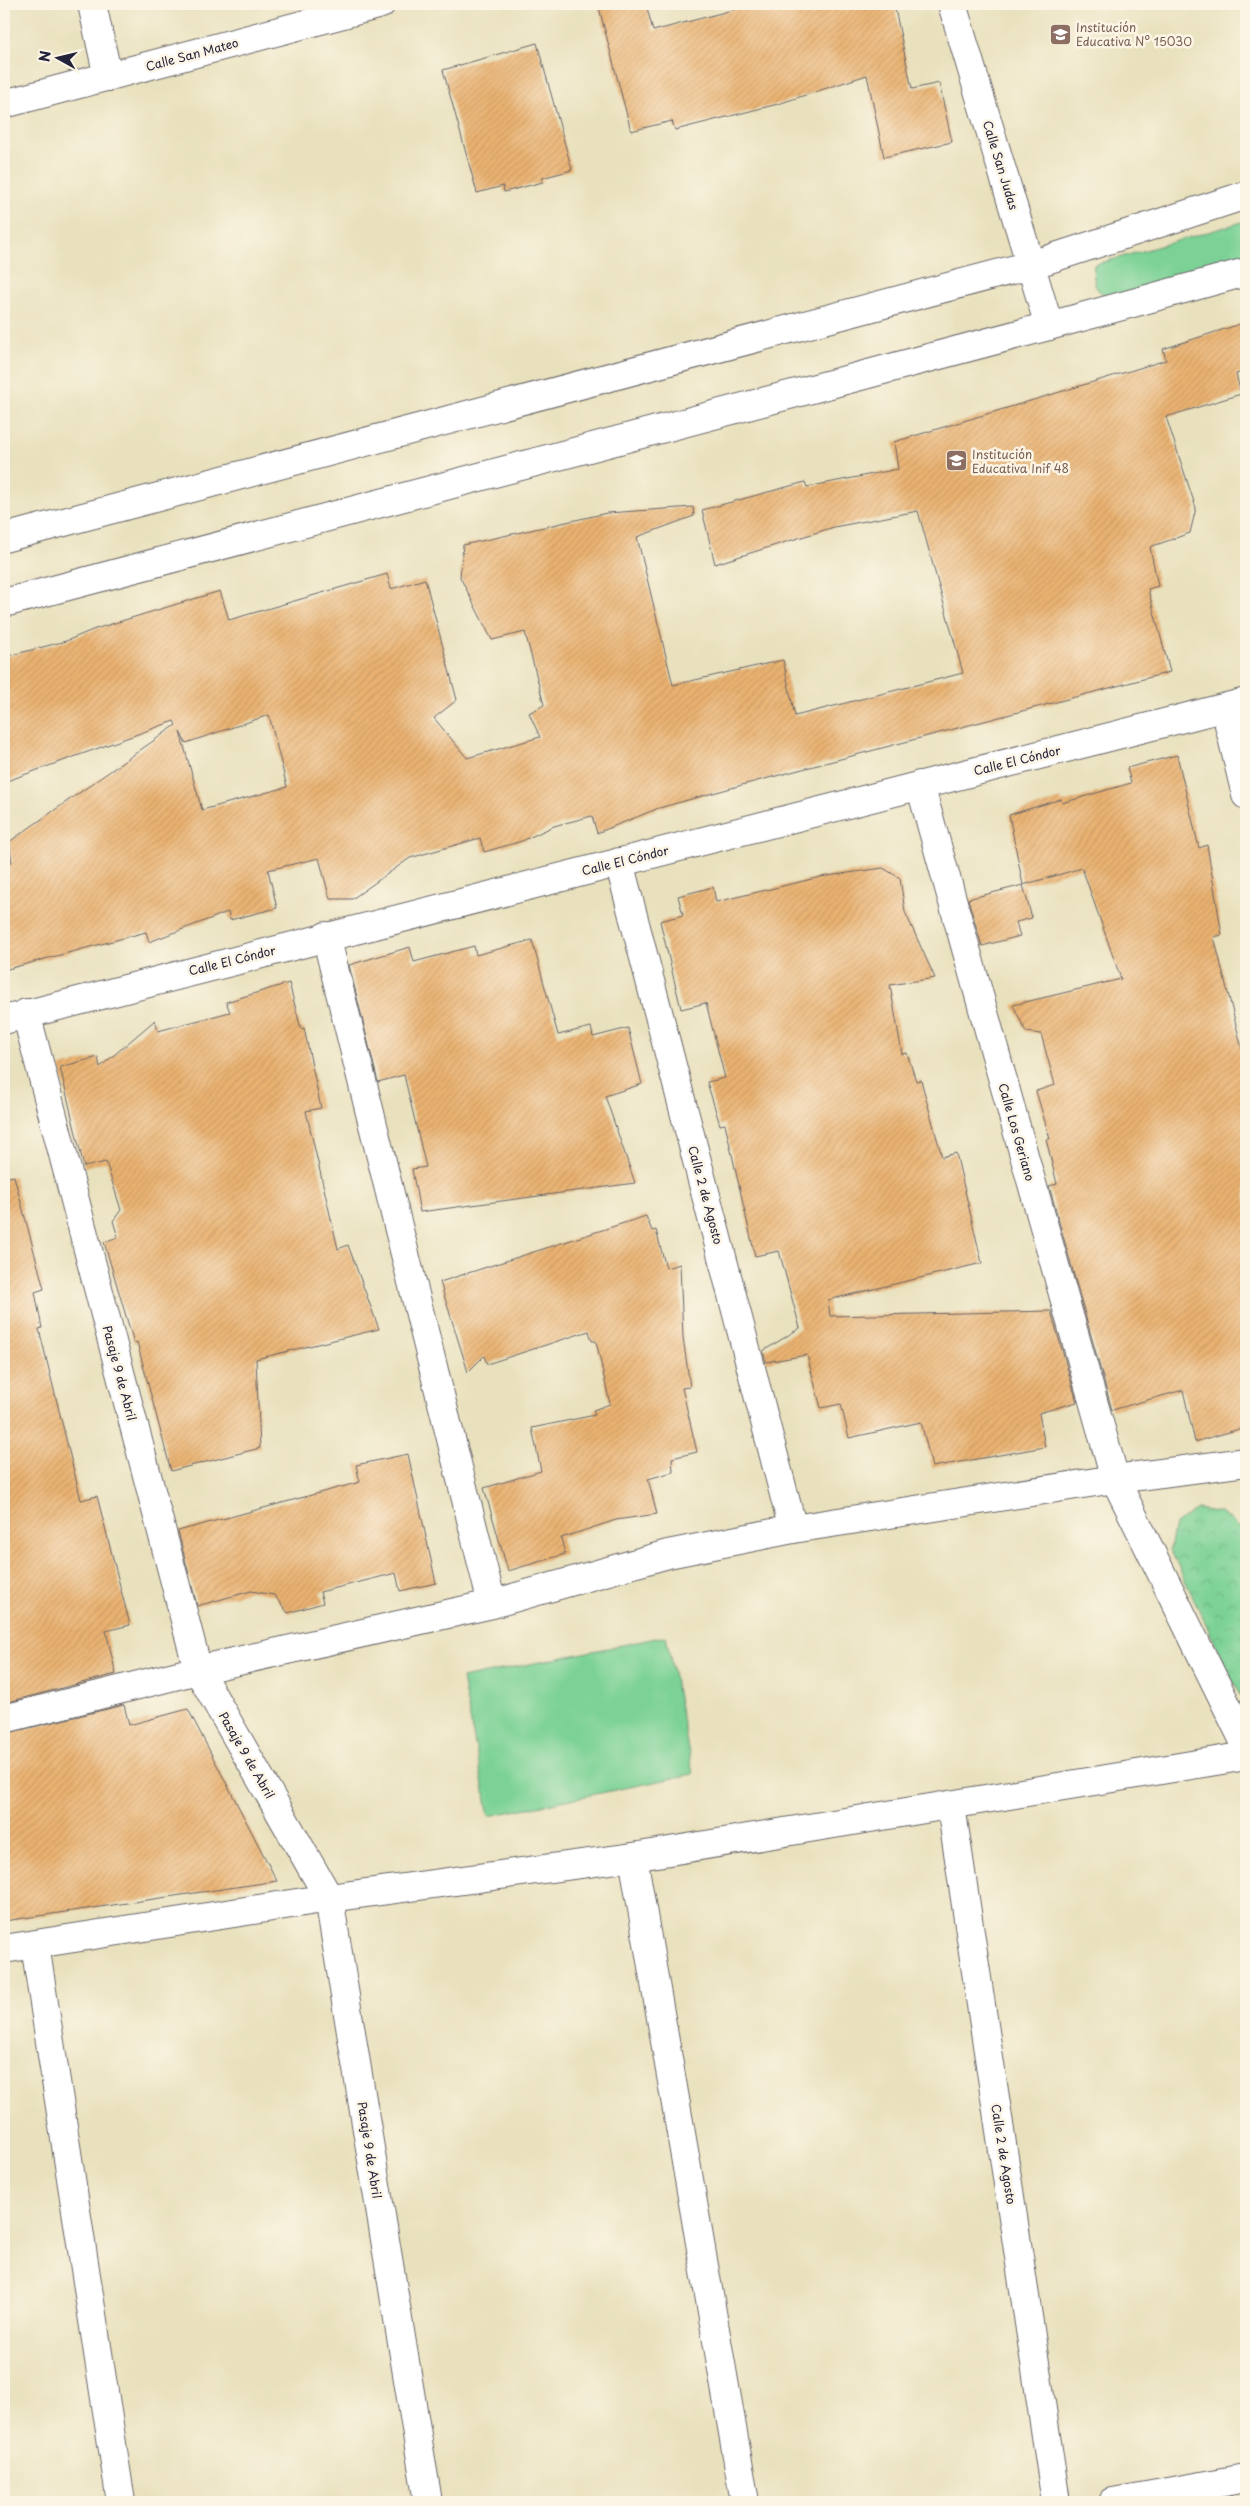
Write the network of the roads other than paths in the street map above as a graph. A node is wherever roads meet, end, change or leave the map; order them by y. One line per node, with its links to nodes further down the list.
1 (92, 4): 4 (street)
2 (381, 4): 4 (street, Calle San Mateo)
3 (952, 4): 7 (street, Calle San Judas)
4 (108, 76): 5 (street, Calle San Mateo)
5 (4, 104)
6 (1246, 195): 7 (street)
7 (1031, 265): 9 (street, Calle San Judas); 10 (street)
8 (1246, 272): 9 (street)
9 (1049, 326): 11 (street)
10 (4, 538)
11 (4, 603)
12 (1236, 705): 13 (street, Calle El Cóndor); 14 (street)
13 (920, 785): 15 (street, Calle El Cóndor); 19 (street, Calle Los Geriano)
14 (1246, 795)
15 (619, 862): 16 (street, Calle El Cóndor); 20 (street, Calle 2 de Agosto)
16 (326, 936): 17 (street, Calle El Cóndor); 21 (street)
17 (15, 1017): 22 (street, Pasaje 9 de Abril)
18 (1246, 1462): 19 (street)
19 (1115, 1480): 20 (street); 24 (street, Calle Los Geriano)
20 (792, 1529): 21 (street)
21 (492, 1604): 22 (street)
22 (198, 1670): 23 (street); 28 (street, Pasaje 9 de Abril)
23 (4, 1719)
24 (1246, 1745)
25 (1246, 1756): 26 (street)
26 (951, 1806): 27 (street); 35 (street, Calle 2 de Agosto)
27 (633, 1857): 28 (street); 34 (street)
28 (329, 1898): 29 (street); 33 (street, Pasaje 9 de Abril)
29 (35, 1945): 30 (street); 32 (street)
30 (4, 1949)
31 (1246, 2478): 36 (street)
32 (121, 2502)
33 (428, 2502)
34 (745, 2502)
35 (1056, 2502)
36 (1113, 2502)

